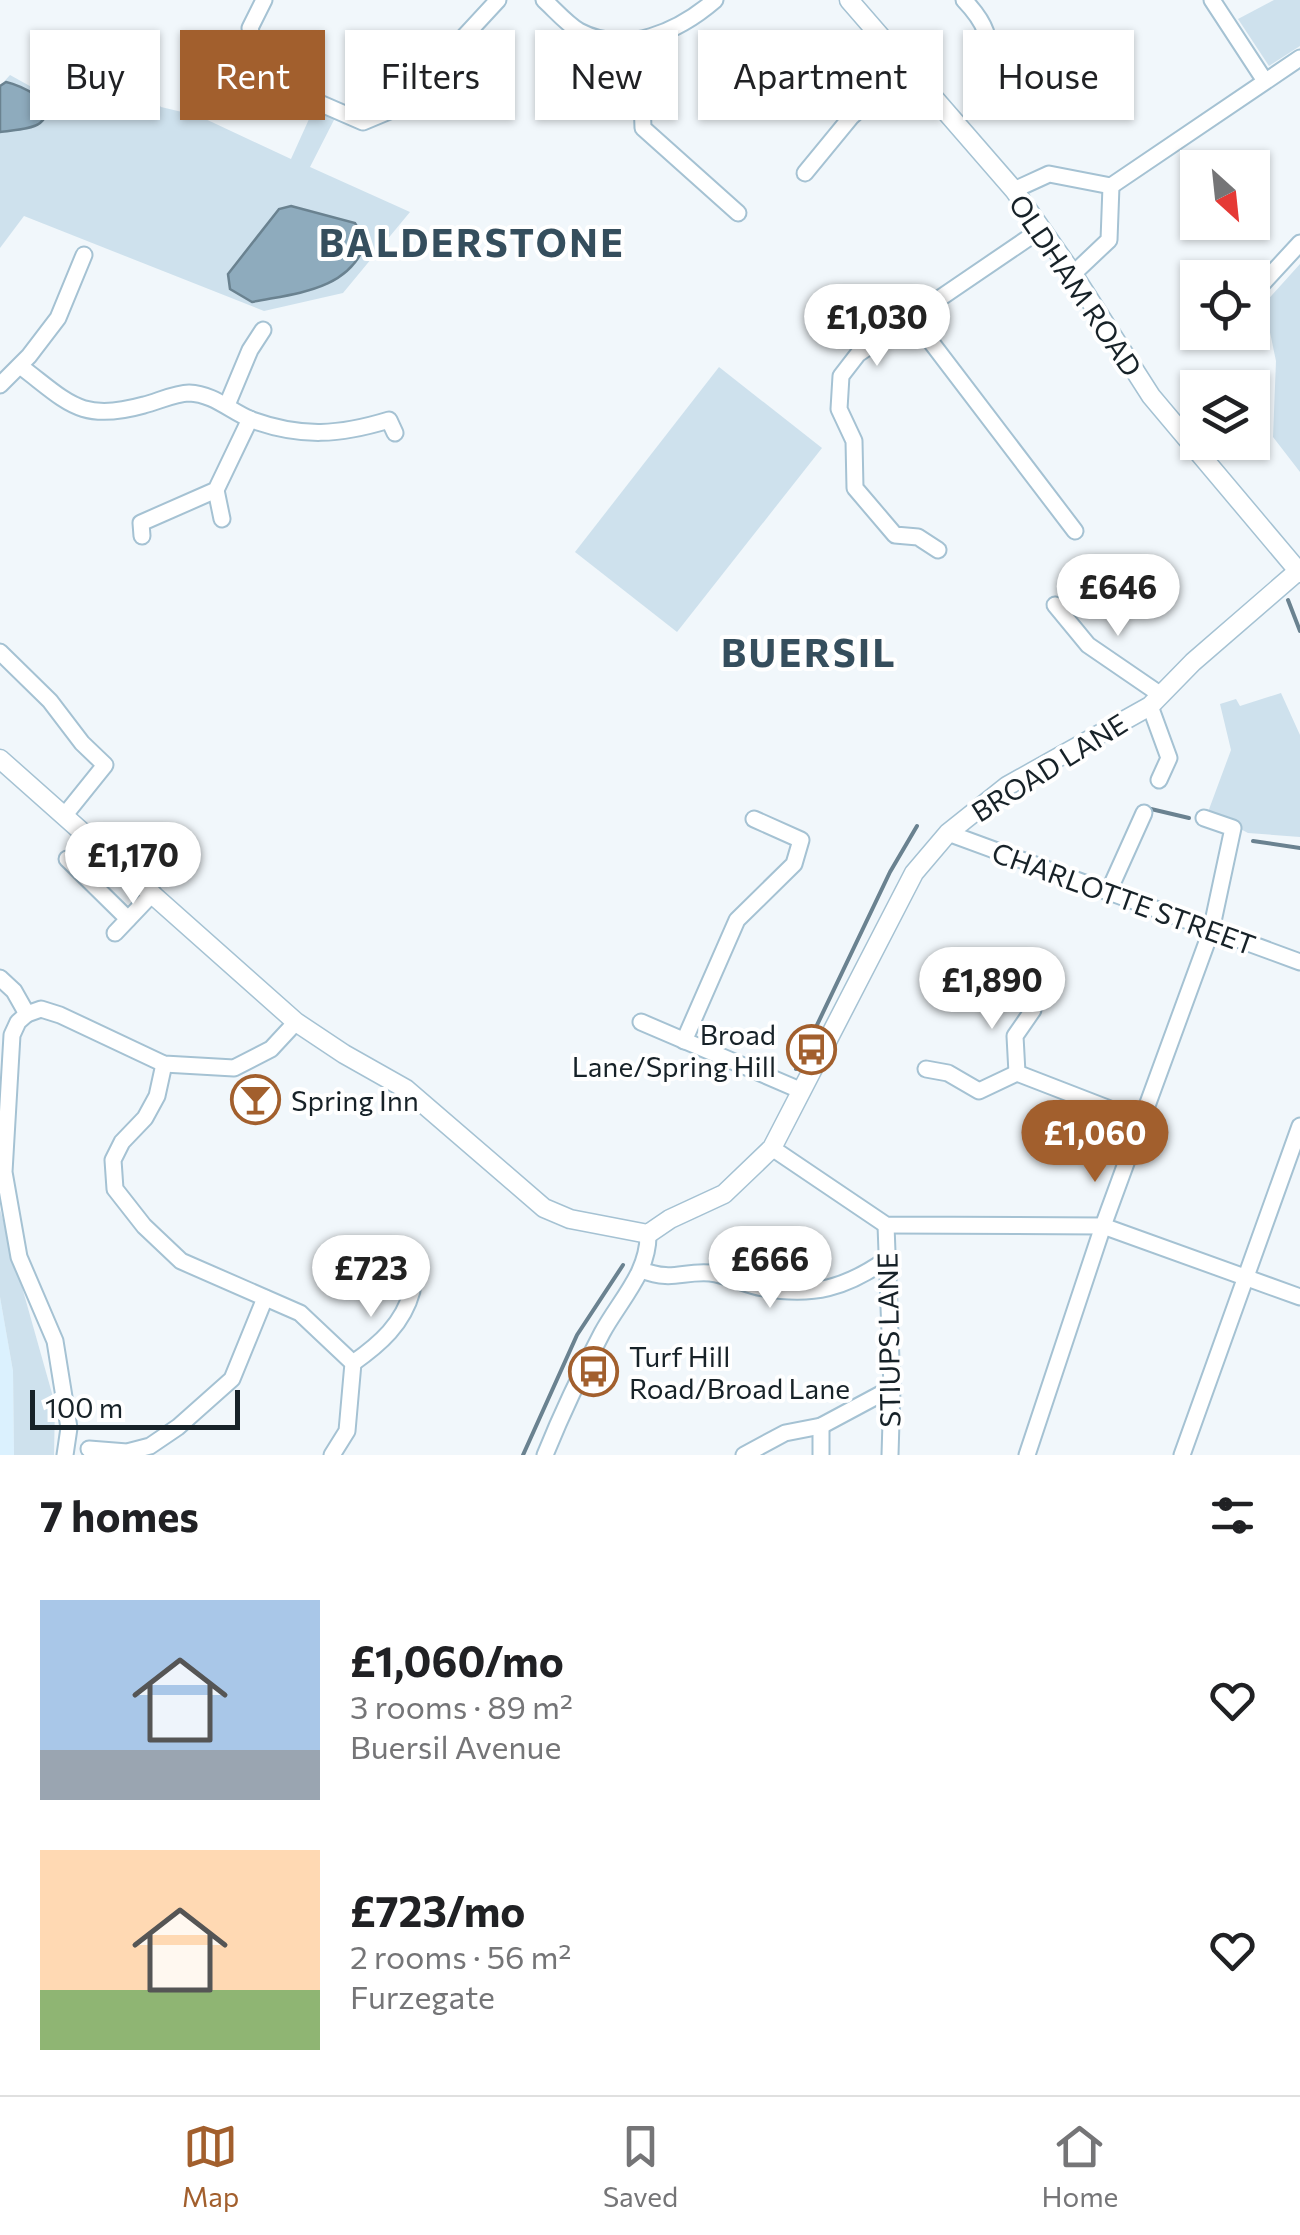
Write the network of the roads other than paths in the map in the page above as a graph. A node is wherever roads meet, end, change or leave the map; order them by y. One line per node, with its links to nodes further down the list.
1 (264, 0): 2 (street)
2 (498, 0)
3 (544, 0): 8 (street)
4 (715, 0): 9 (street)
5 (850, 0): 10 (main road, OLDHAM ROAD)
6 (964, 0): 11 (street)
7 (1212, 0): 13 (street)
8 (577, 30)
9 (666, 30)
10 (876, 30)
11 (988, 30)
12 (1300, 58): 13 (street)
13 (1265, 81): 18 (street)
14 (943, 108): 19 (main road, OLDHAM ROAD)
15 (643, 120): 20 (street)
16 (849, 120): 17 (street)
17 (806, 172)
18 (1111, 186): 19 (street); 24 (street)
19 (1014, 190): 21 (main road, OLDHAM ROAD)
20 (738, 213)
21 (1040, 230): 24 (main road, OLDHAM ROAD); 26 (street)
22 (1300, 243): 25 (street)
23 (84, 255): 28 (street)
24 (1072, 274): 38 (main road, OLDHAM ROAD)
25 (1270, 275)
26 (912, 317): 36 (street); 37 (street)
27 (263, 330): 30 (street)
28 (20, 366): 29 (street); 30 (street)
29 (0, 386)
30 (227, 404): 31 (street)
31 (250, 419): 32 (street); 33 (street)
32 (396, 433)
33 (216, 490): 34 (street); 35 (street)
34 (222, 519)
35 (139, 525)
36 (1075, 531)
37 (938, 550)
38 (1299, 572): 41 (main road, BROAD LANE)
39 (1055, 605): 41 (street)
40 (0, 652): 45 (street)
41 (1155, 700): 43 (street); 48 (main road, BROAD LANE)
42 (0, 759): 45 (main road)
43 (1159, 780)
44 (1144, 813): 51 (street)
45 (64, 816): 50 (main road)
46 (1204, 818): 53 (street)
47 (754, 819): 61 (street)
48 (948, 834): 51 (street, CHARLOTTE STREET); 65 (main road, BROAD LANE)
49 (67, 860): 52 (street)
50 (153, 893): 52 (street); 59 (main road)
51 (1108, 893): 53 (street, CHARLOTTE STREET)
52 (128, 919): 54 (street)
53 (1211, 931): 55 (street, CHARLOTTE STREET); 66 (street)
54 (114, 934)
55 (1300, 962)
56 (0, 978): 58 (street)
57 (1033, 1010): 64 (street)
58 (27, 1014): 62 (street); 82 (street)
59 (296, 1022): 62 (street); 71 (main road)
60 (641, 1022): 61 (street)
61 (684, 1041): 65 (street)
62 (164, 1064): 77 (street)
63 (926, 1069): 64 (street)
64 (1017, 1073): 66 (street)
65 (802, 1091): 68 (main road, BROAD LANE)
66 (1141, 1121): 70 (street)
67 (1300, 1126): 74 (street)
68 (772, 1148): 69 (street); 71 (main road, BROAD LANE)
69 (886, 1225): 70 (street); 72 (street, STIUPS LANE)
70 (1104, 1226): 74 (street); 88 (street)
71 (648, 1234): 73 (street)
72 (887, 1258): 73 (street); 79 (street, STIUPS LANE)
73 (641, 1270): 84 (street)
74 (1246, 1278): 76 (street); 89 (street)
75 (412, 1291): 78 (street)
76 (1300, 1297)
77 (265, 1298): 78 (street); 81 (street)
78 (353, 1363): 83 (street)
79 (892, 1388): 80 (street); 87 (street, STIUPS LANE)
80 (822, 1426): 85 (street); 86 (street)
81 (89, 1449)
82 (65, 1455)
83 (332, 1455)
84 (544, 1455)
85 (744, 1455)
86 (821, 1455)
87 (890, 1455)
88 (1027, 1455)
89 (1182, 1455)

